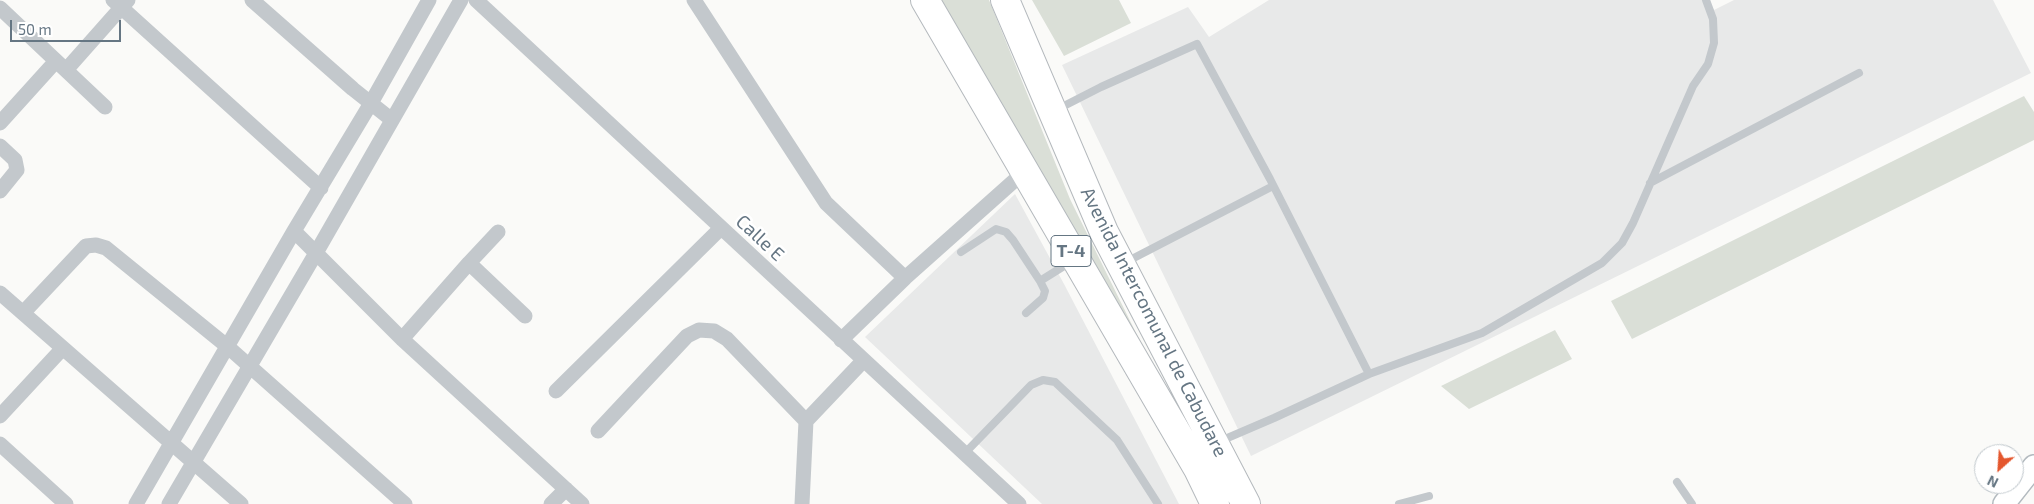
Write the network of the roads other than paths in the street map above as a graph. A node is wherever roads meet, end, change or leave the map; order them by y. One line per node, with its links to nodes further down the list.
1 (252, 0): 13 (street)
2 (429, 0): 13 (street)
3 (461, 0): 16 (street)
4 (476, 0): 24 (street, Calle E)
5 (694, 0): 32 (street)
6 (925, 0): 19 (highway, Avenida Intercomunal de Cabudare / T-4)
7 (1005, 0): 15 (highway, Avenida Intercomunal de Cabudare / T-4)
8 (1706, 0): 20 (lane)
9 (120, 3): 11 (street); 22 (street)
10 (0, 8): 11 (street)
11 (61, 65): 14 (street); 17 (street)
12 (1859, 73): 20 (lane)
13 (372, 103): 16 (street); 22 (street)
14 (105, 107)
15 (1052, 112): 21 (lane); 31 (highway, Avenida Intercomunal de Cabudare / T-4)
16 (392, 120): 28 (street)
17 (0, 123)
18 (0, 146): 23 (street)
19 (1024, 172): 29 (highway, Avenida Intercomunal de Cabudare / T-4); 32 (street)
20 (1650, 183): 44 (lane)
21 (1273, 186): 31 (lane); 44 (lane)
22 (321, 188): 25 (street)
23 (0, 191)
24 (721, 228): 39 (street, Calle E); 45 (street)
25 (294, 231): 28 (street); 40 (street)
26 (498, 232): 30 (street)
27 (961, 252): 33 (lane)
28 (316, 253): 38 (street); 43 (street)
29 (1075, 259): 33 (lane); 68 (highway, Avenida Intercomunal de Cabudare / T-4)
30 (469, 263): 37 (street); 38 (street)
31 (1121, 265): 50 (highway, Avenida Intercomunal de Cabudare / T-4)
32 (905, 278): 39 (street)
33 (1040, 280): 36 (lane)
34 (0, 294): 35 (street)
35 (23, 313): 40 (street); 41 (street)
36 (1026, 313)
37 (525, 316)
38 (402, 339): 56 (street)
39 (841, 340): 42 (street, Calle E)
40 (228, 347): 43 (street); 49 (street)
41 (63, 348): 46 (street); 49 (street)
42 (863, 362): 47 (street); 52 (street, Calle E)
43 (250, 366): 53 (street); 62 (street)
44 (1369, 374): 50 (lane)
45 (556, 391)
46 (0, 416)
47 (806, 421): 48 (street); 65 (street)
48 (598, 430)
49 (172, 442): 53 (street); 59 (street)
50 (1215, 443): 69 (highway, Avenida Intercomunal de Cabudare / T-4)
51 (0, 444): 58 (street)
52 (964, 454): 66 (street, Calle E); 67 (lane)
53 (193, 461): 60 (street); 61 (street)
54 (2034, 466): 72 (street)
55 (1677, 482): 71 (lane)
56 (566, 489): 63 (street); 64 (street)
57 (1429, 496): 70 (lane)
58 (66, 504)
59 (136, 504)
60 (169, 504)
61 (241, 504)
62 (405, 504)
63 (551, 504)
64 (582, 504)
65 (802, 504)
66 (1019, 504)
67 (1158, 504)
68 (1215, 504)
69 (1246, 504)
70 (1399, 504)
71 (1692, 504)
72 (2004, 504)

